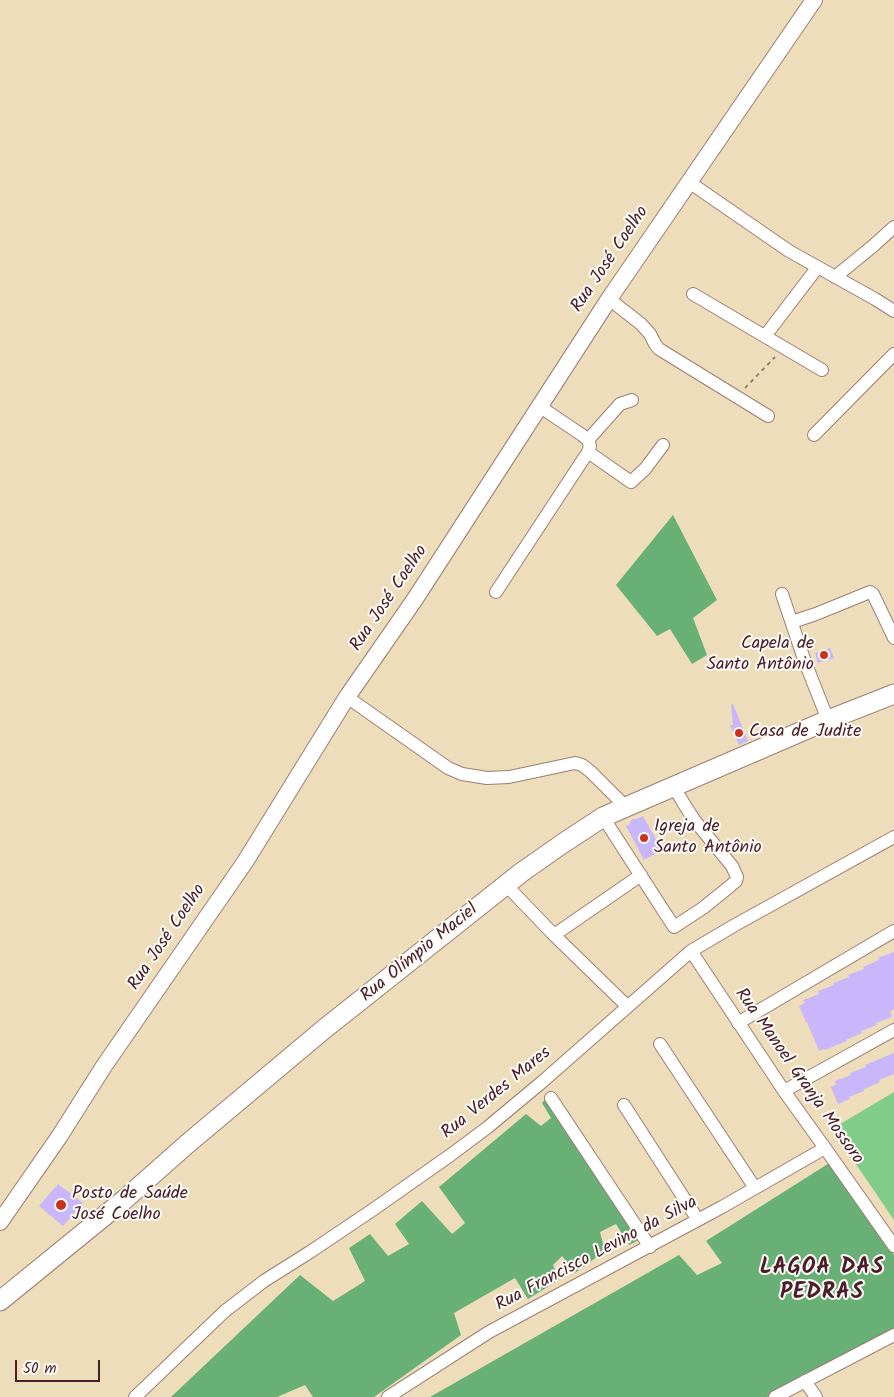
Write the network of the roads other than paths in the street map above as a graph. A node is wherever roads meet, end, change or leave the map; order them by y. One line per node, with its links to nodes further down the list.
1 (814, 0): 2 (street, Rua José Coelho)
2 (689, 182): 4 (street); 7 (street, Rua José Coelho)
3 (894, 227): 5 (street)
4 (817, 268): 5 (street); 9 (street)
5 (835, 277): 8 (street)
6 (693, 294): 9 (street)
7 (609, 299): 13 (street, Rua José Coelho); 14 (street)
8 (894, 311)
9 (765, 336): 11 (street)
10 (894, 354): 15 (street)
11 (822, 370)
12 (632, 400): 17 (street)
13 (539, 406): 17 (street); 23 (street, Rua José Coelho)
14 (768, 416)
15 (814, 435)
16 (663, 445): 17 (street)
17 (588, 446): 18 (street)
18 (496, 592)
19 (782, 594): 20 (street)
20 (792, 622): 21 (street); 24 (street)
21 (894, 638)
22 (894, 694): 24 (main road, Rua Olímpio Maciel)
23 (348, 696): 26 (street); 44 (street, Rua José Coelho)
24 (828, 720): 25 (main road, Rua Olímpio Maciel)
25 (674, 786): 26 (main road, Rua Olímpio Maciel); 29 (street)
26 (626, 807): 27 (main road, Rua Olímpio Maciel)
27 (603, 817): 29 (street); 30 (main road, Rua Olímpio Maciel)
28 (894, 837): 33 (street, Rua Verdes Mares)
29 (641, 875): 32 (street)
30 (506, 885): 32 (street); 47 (main road, Rua Olímpio Maciel)
31 (894, 931): 35 (street)
32 (554, 935): 34 (street)
33 (691, 951): 34 (street, Rua Verdes Mares); 35 (street, Rua Manoel Granja Mossoro)
34 (627, 1006): 50 (street, Rua Verdes Mares)
35 (738, 1023): 38 (street, Rua Manoel Granja Mossoro)
36 (894, 1030): 38 (street)
37 (660, 1044): 42 (street)
38 (784, 1091): 41 (street, Rua Manoel Granja Mossoro)
39 (551, 1098): 46 (street)
40 (624, 1105): 43 (street)
41 (826, 1148): 42 (street, Rua Francisco Levino da Silva); 45 (street, Rua Manoel Granja Mossoro)
42 (755, 1188): 43 (street, Rua Francisco Levino da Silva)
43 (698, 1220): 46 (street, Rua Francisco Levino da Silva)
44 (0, 1222)
45 (894, 1246)
46 (650, 1247): 51 (street, Rua Francisco Levino da Silva)
47 (0, 1301)
48 (894, 1334): 49 (street)
49 (805, 1381): 52 (street); 53 (street)
50 (135, 1397)
51 (388, 1397)
52 (776, 1397)
53 (816, 1397)

